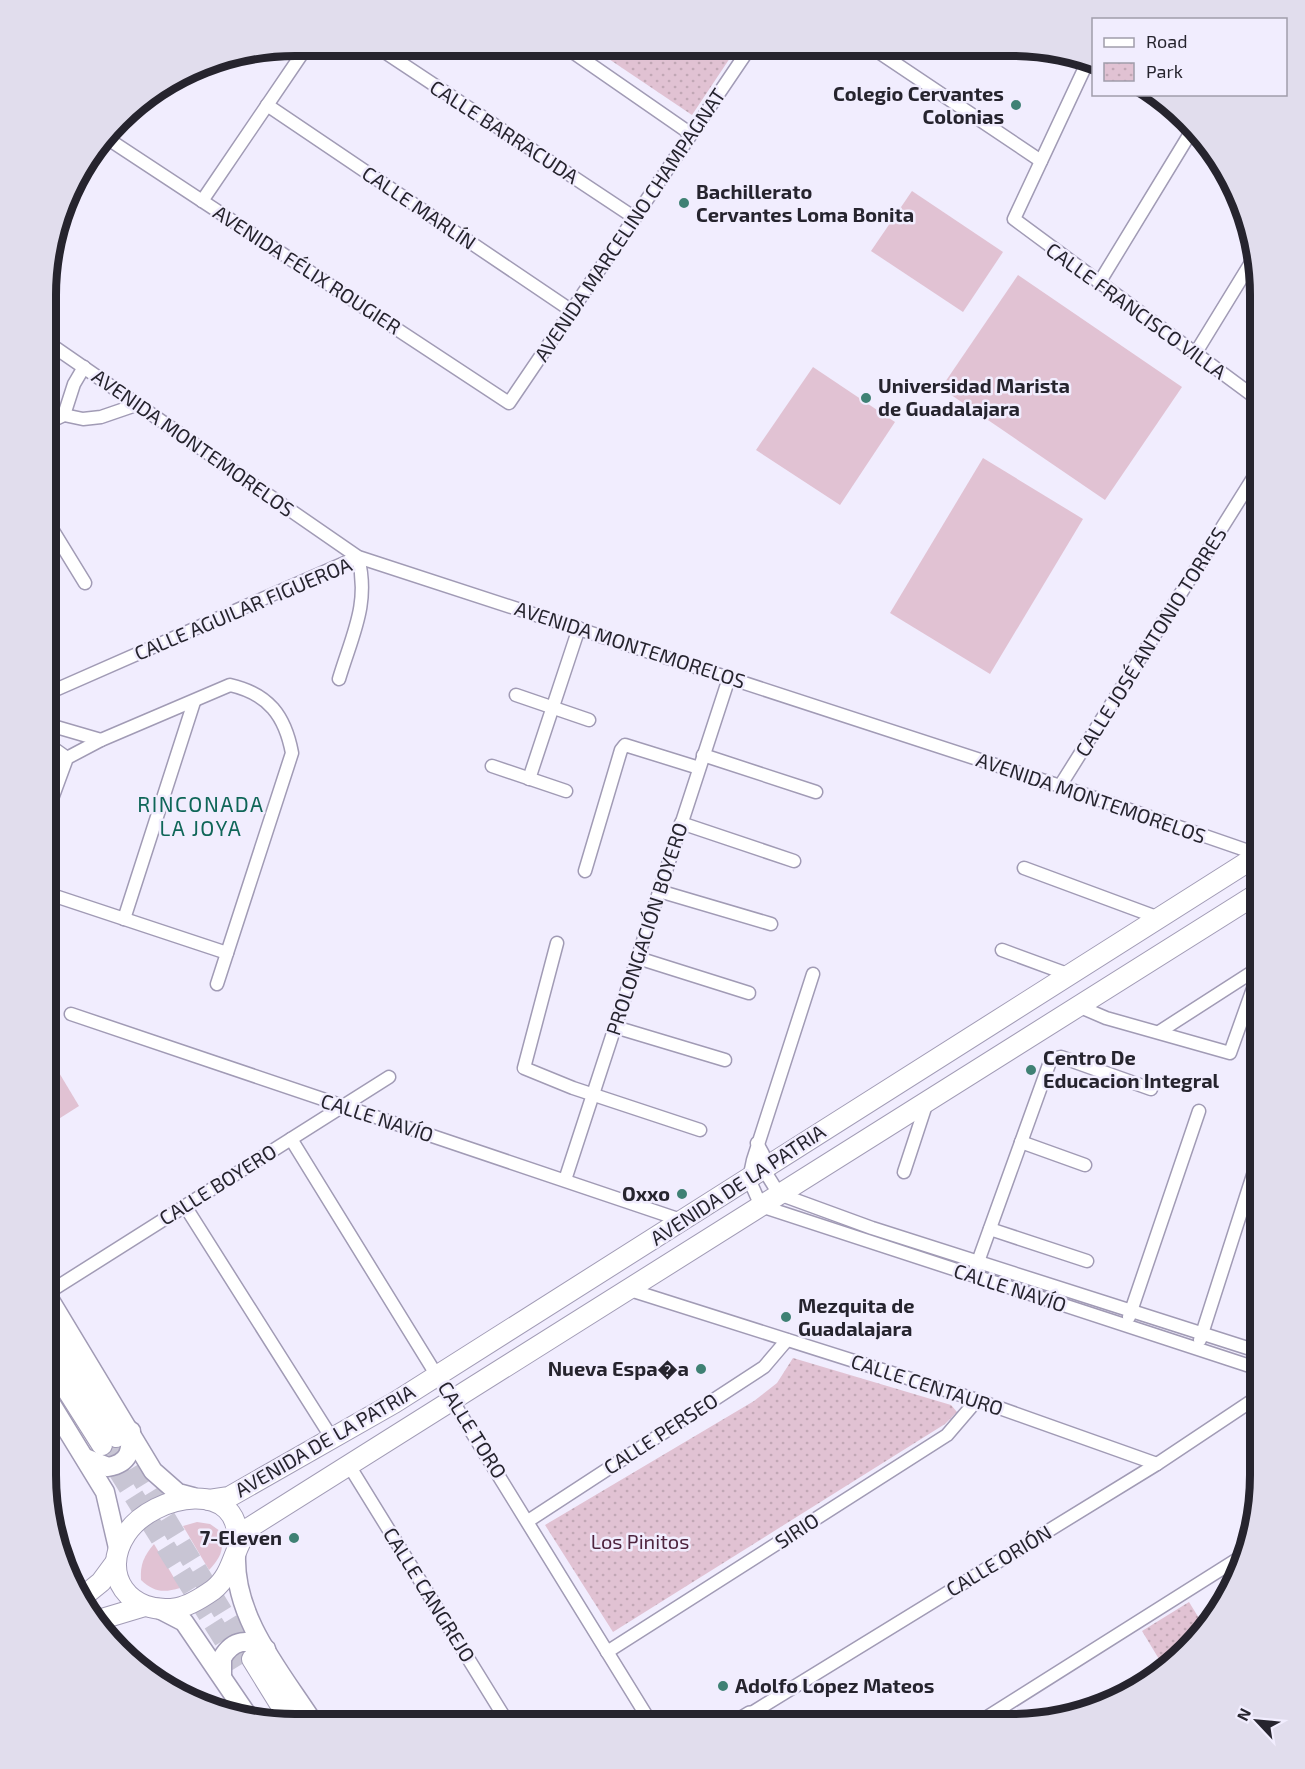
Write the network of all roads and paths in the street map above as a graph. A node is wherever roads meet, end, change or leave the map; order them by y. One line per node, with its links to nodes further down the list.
1 (300, 56): 7 (street)
2 (391, 56): 13 (street, CALLE BARRACUDA)
3 (585, 56): 8 (street)
4 (744, 56): 8 (street, AVENIDA MARCELINO CHAMPAGNAT)
5 (884, 56): 11 (street)
6 (1085, 67): 11 (street)
7 (267, 105): 12 (street); 16 (street, CALLE MARLÍN)
8 (691, 134): 13 (street, AVENIDA MARCELINO CHAMPAGNAT)
9 (1189, 136): 15 (street)
10 (111, 141): 12 (street, AVENIDA FÉLIX ROUGIER)
11 (1041, 161): 15 (street, CALLE FRANCISCO VILLA)
12 (202, 201): 21 (street, AVENIDA FÉLIX ROUGIER)
13 (635, 218): 16 (street, AVENIDA MARCELINO CHAMPAGNAT)
14 (1248, 268): 18 (street)
15 (1099, 284): 18 (street, CALLE FRANCISCO VILLA)
16 (572, 310): 21 (street, AVENIDA MARCELINO CHAMPAGNAT)
17 (56, 348): 19 (street, AVENIDA MONTEMORELOS)
18 (1196, 354): 20 (street, CALLE FRANCISCO VILLA)
19 (84, 367): 22 (street, AVENIDA MONTEMORELOS); 23 (street)
20 (1250, 394)
21 (509, 403)
22 (136, 405): 23 (street); 27 (street, AVENIDA MONTEMORELOS)
23 (64, 415): 24 (street)
24 (56, 419)
25 (1250, 483): 45 (street, CALLE JOSÉ ANTONIO TORRES)
26 (56, 536): 28 (street)
27 (358, 557): 29 (street, AVENIDA MONTEMORELOS); 31 (street, CALLE AGUILAR FIGUEROA); 32 (street, CALLE AGUILAR FIGUEROA)
28 (85, 584)
29 (579, 628): 30 (street, AVENIDA MONTEMORELOS); 35 (street)
30 (729, 678): 40 (street, PROLONGACIÓN BOYERO); 45 (street, AVENIDA MONTEMORELOS)
31 (339, 679)
32 (56, 690)
33 (516, 695): 35 (street)
34 (194, 702): 38 (street); 59 (street); 63 (street)
35 (553, 708): 36 (street); 44 (street)
36 (589, 720)
37 (56, 727): 38 (street)
38 (101, 740): 41 (street)
39 (56, 750): 41 (street)
40 (704, 755): 43 (street, PROLONGACIÓN BOYERO); 48 (street)
41 (67, 758): 46 (street)
42 (492, 766): 44 (street)
43 (699, 768): 49 (street, PROLONGACIÓN BOYERO); 54 (street)
44 (530, 779): 47 (street)
45 (1060, 786): 50 (street, AVENIDA MONTEMORELOS)
46 (56, 788)
47 (566, 791)
48 (816, 792)
49 (681, 823): 51 (street); 55 (street, PROLONGACIÓN BOYERO)
50 (1250, 852)
51 (794, 861)
52 (1250, 861): 58 (main road, AVENIDA DE LA PATRIA)
53 (1024, 868): 58 (street)
54 (585, 871)
55 (659, 891): 60 (street); 64 (street, PROLONGACIÓN BOYERO)
56 (56, 896): 59 (street)
57 (1250, 898): 71 (main road, AVENIDA DE LA PATRIA)
58 (1159, 918): 67 (main road, AVENIDA DE LA PATRIA)
59 (124, 919): 63 (street)
60 (771, 924)
61 (557, 943): 78 (street)
62 (1002, 950): 67 (street)
63 (227, 953): 68 (street)
64 (638, 958): 69 (street); 73 (street, PROLONGACIÓN BOYERO)
65 (813, 974): 87 (street)
66 (1250, 974): 74 (street)
67 (1070, 975): 87 (main road, AVENIDA DE LA PATRIA)
68 (217, 984)
69 (749, 993)
70 (1250, 996): 74 (street)
71 (1078, 1006): 74 (street); 79 (main road, AVENIDA DE LA PATRIA)
72 (71, 1014): 80 (street, CALLE NAVÍO)
73 (615, 1027): 75 (street); 78 (street, PROLONGACIÓN BOYERO)
74 (1159, 1032)
75 (725, 1060)
76 (389, 1077): 80 (street, CALLE BOYERO)
77 (1151, 1089): 84 (street)
78 (593, 1095): 82 (street); 88 (street, PROLONGACIÓN BOYERO)
79 (928, 1101): 86 (street); 90 (main road, AVENIDA DE LA PATRIA)
80 (341, 1107): 83 (street, CALLE BOYERO); 88 (street, CALLE NAVÍO)
81 (1199, 1111): 100 (street)
82 (700, 1130)
83 (291, 1139): 91 (street, CALLE BOYERO); 110 (street, CALLE TORO)
84 (1021, 1142): 85 (street); 94 (street)
85 (1085, 1165)
86 (904, 1172)
87 (756, 1174): 90 (street); 92 (street); 93 (main road, AVENIDA DE LA PATRIA)
88 (565, 1180): 93 (street, CALLE NAVÍO)
89 (1250, 1184): 103 (street)
90 (779, 1194): 92 (main road, AVENIDA DE LA PATRIA); 96 (street, CALLE NAVÍO)
91 (185, 1206): 98 (street, CALLE BOYERO); 118 (street)
92 (761, 1206): 97 (street, CALLE NAVÍO); 99 (main road, AVENIDA DE LA PATRIA)
93 (684, 1221): 110 (main road, AVENIDA DE LA PATRIA)
94 (990, 1229): 95 (street); 96 (street)
95 (1088, 1261)
96 (978, 1263): 97 (street); 100 (street, CALLE NAVÍO)
97 (973, 1277): 102 (street, CALLE NAVÍO)
98 (56, 1287)
99 (627, 1289): 104 (street, CALLE CENTAURO); 112 (main road, AVENIDA DE LA PATRIA)
100 (1131, 1311): 102 (street); 103 (street, CALLE NAVÍO)
101 (56, 1314): 117 (main road)
102 (1126, 1326): 106 (street, CALLE NAVÍO)
103 (1202, 1333): 106 (street); 107 (street, CALLE NAVÍO)
104 (787, 1340): 111 (street, CALLE CENTAURO); 123 (street, CALLE PERSEO)
105 (56, 1341): 117 (main road)
106 (1197, 1349): 108 (street, CALLE NAVÍO)
107 (1250, 1349)
108 (1250, 1366)
109 (56, 1368): 117 (main road)
110 (437, 1375): 112 (street, CALLE TORO); 114 (main road, AVENIDA DE LA PATRIA)
111 (977, 1400): 120 (street, CALLE CENTAURO); 130 (street, SIRIO)
112 (454, 1401): 116 (main road, AVENIDA DE LA PATRIA); 123 (street, CALLE TORO)
113 (1250, 1402): 120 (street, CALLE ORIÓN)
114 (394, 1403): 116 (main road); 118 (main road, AVENIDA DE LA PATRIA)
115 (56, 1412): 119 (main road)
116 (409, 1430): 121 (main road, AVENIDA DE LA PATRIA)
117 (116, 1437): 119 (main road); 122 (main road)
118 (333, 1440): 122 (main road, AVENIDA DE LA PATRIA)
119 (85, 1458): 125 (main road)
120 (1157, 1464): 139 (street, CALLE ORIÓN)
121 (350, 1467): 124 (main road, AVENIDA DE LA PATRIA); 137 (street, CALLE CANGREJO)
122 (201, 1498): 124 (main road); 125 (main road)
123 (528, 1521): 130 (street, CALLE TORO)
124 (236, 1550): 128 (main road); 131 (main road)
125 (116, 1555): 127 (main road); 128 (main road)
126 (1233, 1562): 140 (street)
127 (87, 1593)
128 (151, 1607): 129 (main road); 132 (main road)
129 (104, 1619)
130 (608, 1652): 138 (street, CALLE TORO)
131 (253, 1658): 132 (main road); 134 (main road); 135 (main road); 136 (main road)
132 (222, 1675): 133 (main road)
133 (243, 1708)
134 (272, 1712)
135 (286, 1713)
136 (306, 1714)
137 (502, 1714)
138 (646, 1714)
139 (750, 1714)
140 (992, 1714)

